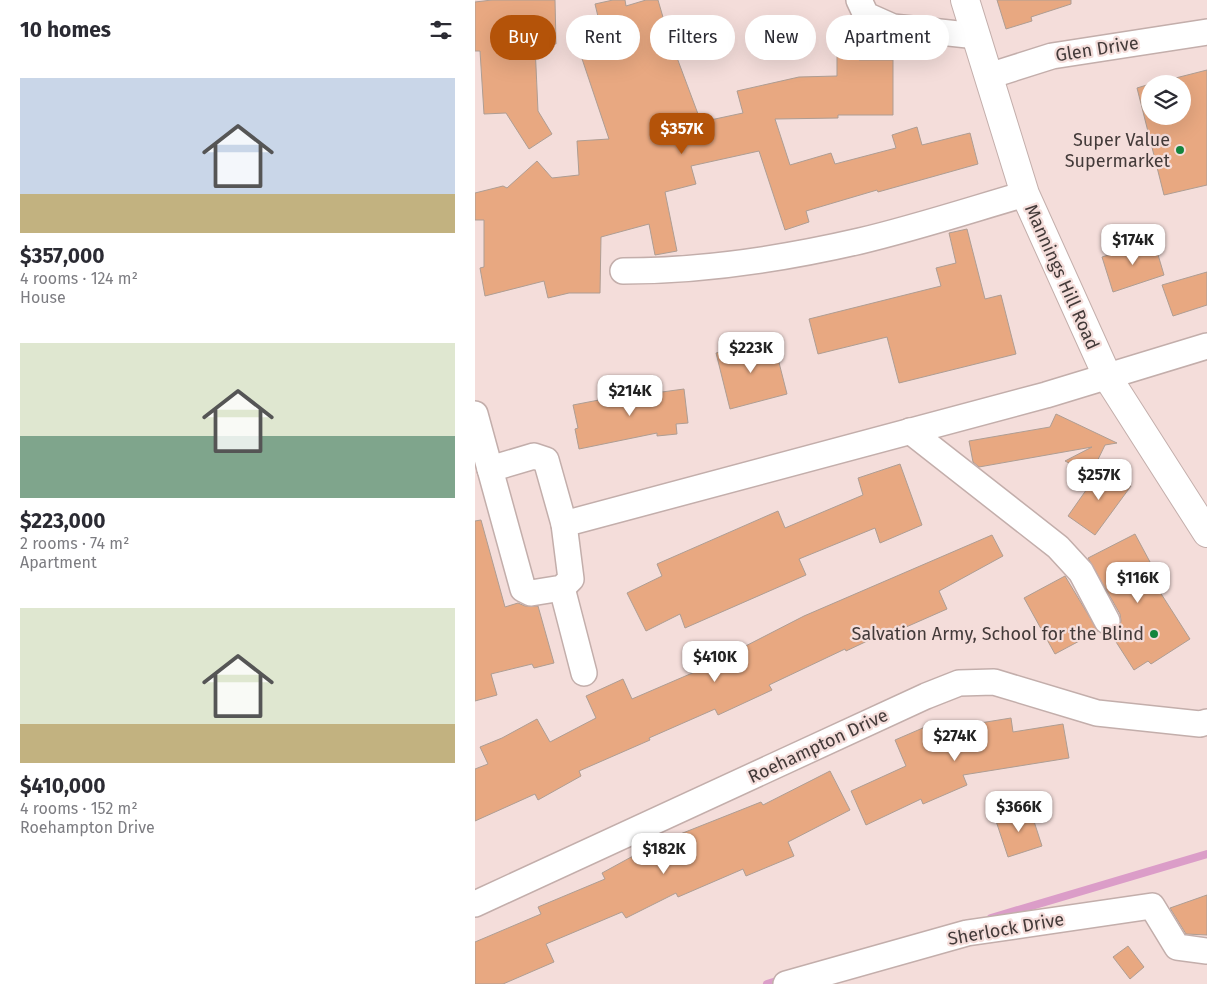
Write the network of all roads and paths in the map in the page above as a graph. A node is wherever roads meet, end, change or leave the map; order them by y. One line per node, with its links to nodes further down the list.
1 (859, 0): 4 (street)
2 (965, 0): 4 (main road, Mannings Hill Road)
3 (1207, 32): 5 (street, Glen Drive)
4 (977, 36): 5 (main road, Mannings Hill Road)
5 (989, 76): 6 (main road, Mannings Hill Road)
6 (1025, 194): 7 (street); 9 (main road, Mannings Hill Road)
7 (623, 271)
8 (1207, 346): 9 (street)
9 (1108, 378): 11 (street); 14 (main road, Mannings Hill Road)
10 (475, 414): 12 (street)
11 (910, 431): 13 (street); 16 (street)
12 (490, 468): 13 (street); 15 (street)
13 (564, 524): 15 (street)
14 (1207, 533)
15 (562, 588): 17 (street)
16 (1107, 621)
17 (584, 673)
18 (1207, 722): 19 (street, Roehampton Drive)
19 (475, 904)
20 (1207, 951): 21 (street, Sherlock Drive)
21 (786, 984)

